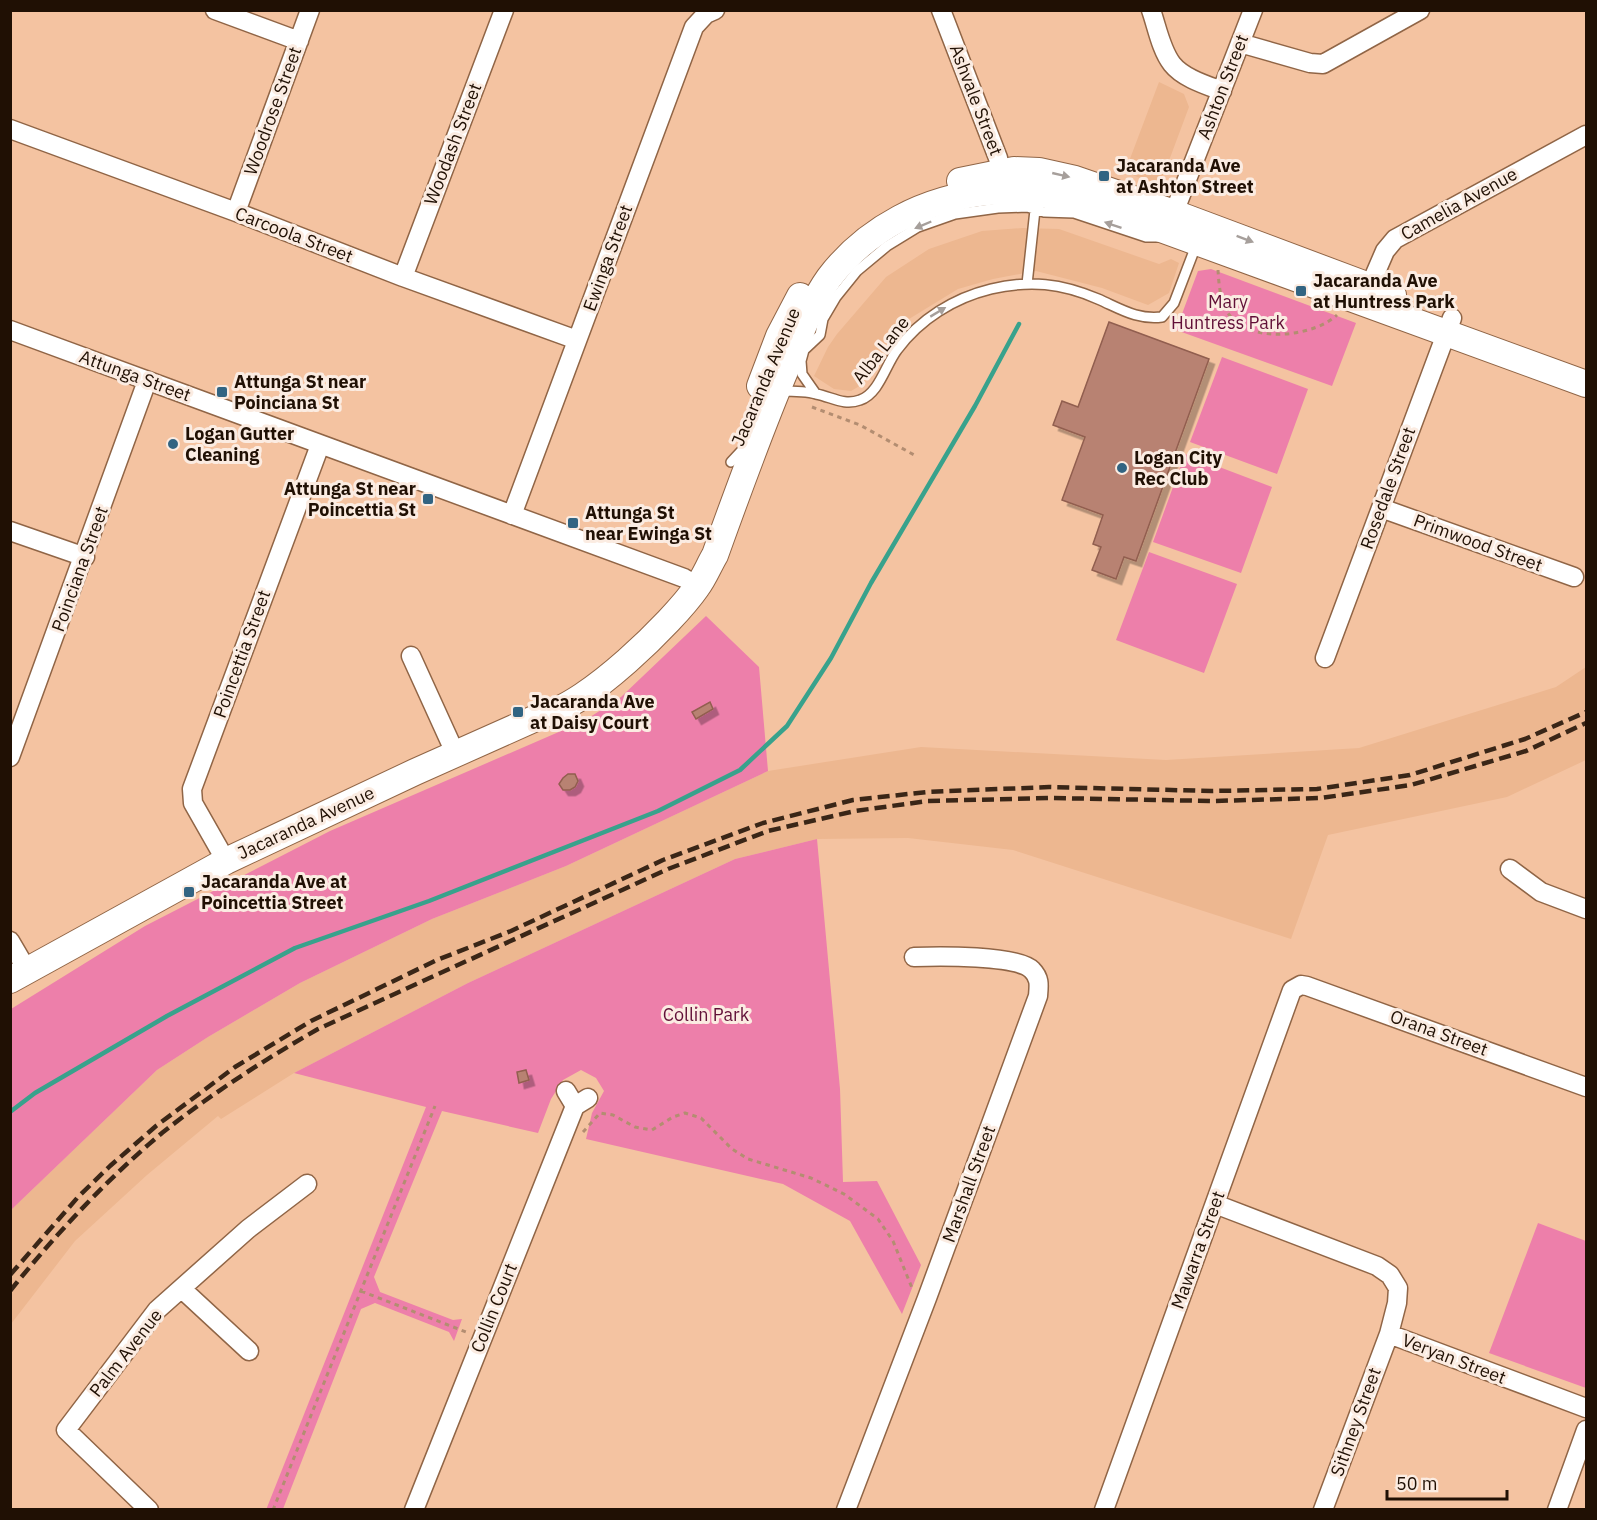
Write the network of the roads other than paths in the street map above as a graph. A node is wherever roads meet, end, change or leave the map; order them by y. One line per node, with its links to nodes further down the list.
1 (215, 10): 9 (street)
2 (310, 10): 9 (street, Woodrose Street)
3 (504, 10): 19 (street, Woodash Street)
4 (715, 10): 24 (street, Ewinga Street)
5 (941, 10): 14 (street, Ashvale Street)
6 (1151, 10): 11 (street)
7 (1253, 10): 10 (street, Ashton Street)
8 (1420, 10): 10 (street)
9 (299, 41): 16 (street, Woodrose Street)
10 (1240, 43): 11 (street, Ashton Street)
11 (1222, 91): 17 (street, Ashton Street)
12 (10, 129): 16 (street, Carcoola Street)
13 (1587, 135): 21 (street, Camelia Avenue)
14 (1004, 181): 17 (street, Jacaranda Avenue); 25 (street, Jacaranda Avenue); 32 (street, Jacaranda Avenue)
15 (1035, 210): 17 (lane, one-way to 15); 20 (lane); 25 (lane, one-way to 25)
16 (236, 212): 19 (street, Carcoola Street)
17 (1170, 221): 18 (street, Jacaranda Avenue)
18 (1201, 233): 20 (lane, Alba Lane); 21 (street, Jacaranda Avenue)
19 (403, 277): 24 (street, Carcoola Street)
20 (1028, 284): 30 (lane, Alba Lane, one-way to 20)
21 (1357, 300): 22 (street, Jacaranda Avenue)
22 (1449, 325): 26 (street, Jacaranda Avenue); 28 (street, Jacaranda Avenue); 33 (street, Rosedale Street)
23 (10, 330): 27 (street, Attunga Street)
24 (577, 340): 34 (street, Ewinga Street)
25 (799, 348): 29 (street, Jacaranda Avenue); 30 (lane)
26 (1587, 369)
27 (147, 381): 31 (street, Attunga Street); 36 (street, Poinciana Street)
28 (1587, 384)
29 (776, 391): 30 (lane, Alba Lane); 32 (lane); 38 (street, Jacaranda Avenue)
30 (816, 393)
31 (320, 445): 34 (street, Attunga Street); 43 (street, Poincettia Street)
32 (731, 462): 38 (street, Jacaranda Avenue)
33 (1381, 508): 37 (street, Primwood Street); 40 (street, Rosedale Street)
34 (512, 515): 38 (street, Attunga Street)
35 (10, 531): 36 (street)
36 (85, 557): 42 (street, Poinciana Street)
37 (1574, 578)
38 (691, 582): 41 (street, Jacaranda Avenue)
39 (411, 656): 41 (street)
40 (1325, 657)
41 (456, 755): 43 (street, Jacaranda Avenue)
42 (10, 757)
43 (226, 861): 48 (street, Jacaranda Avenue)
44 (1510, 869): 45 (street)
45 (1587, 909)
46 (10, 941): 48 (street)
47 (914, 957): 61 (street, Marshall Street)
48 (19, 975)
49 (1292, 990): 50 (street, Orana Street); 53 (street, Mawarra Street)
50 (1587, 1087)
51 (576, 1098): 60 (street, Collin Court)
52 (307, 1184): 54 (street, Palm Avenue)
53 (1215, 1204): 55 (street, Veryan Street); 62 (street, Mawarra Street)
54 (182, 1289): 56 (street); 59 (street, Palm Avenue)
55 (1389, 1334): 57 (street, Veryan Street); 63 (street, Sithney Street)
56 (249, 1351)
57 (1587, 1408)
58 (1587, 1430): 64 (street)
59 (149, 1509)
60 (414, 1509)
61 (846, 1509)
62 (1104, 1509)
63 (1323, 1509)
64 (1557, 1509)

